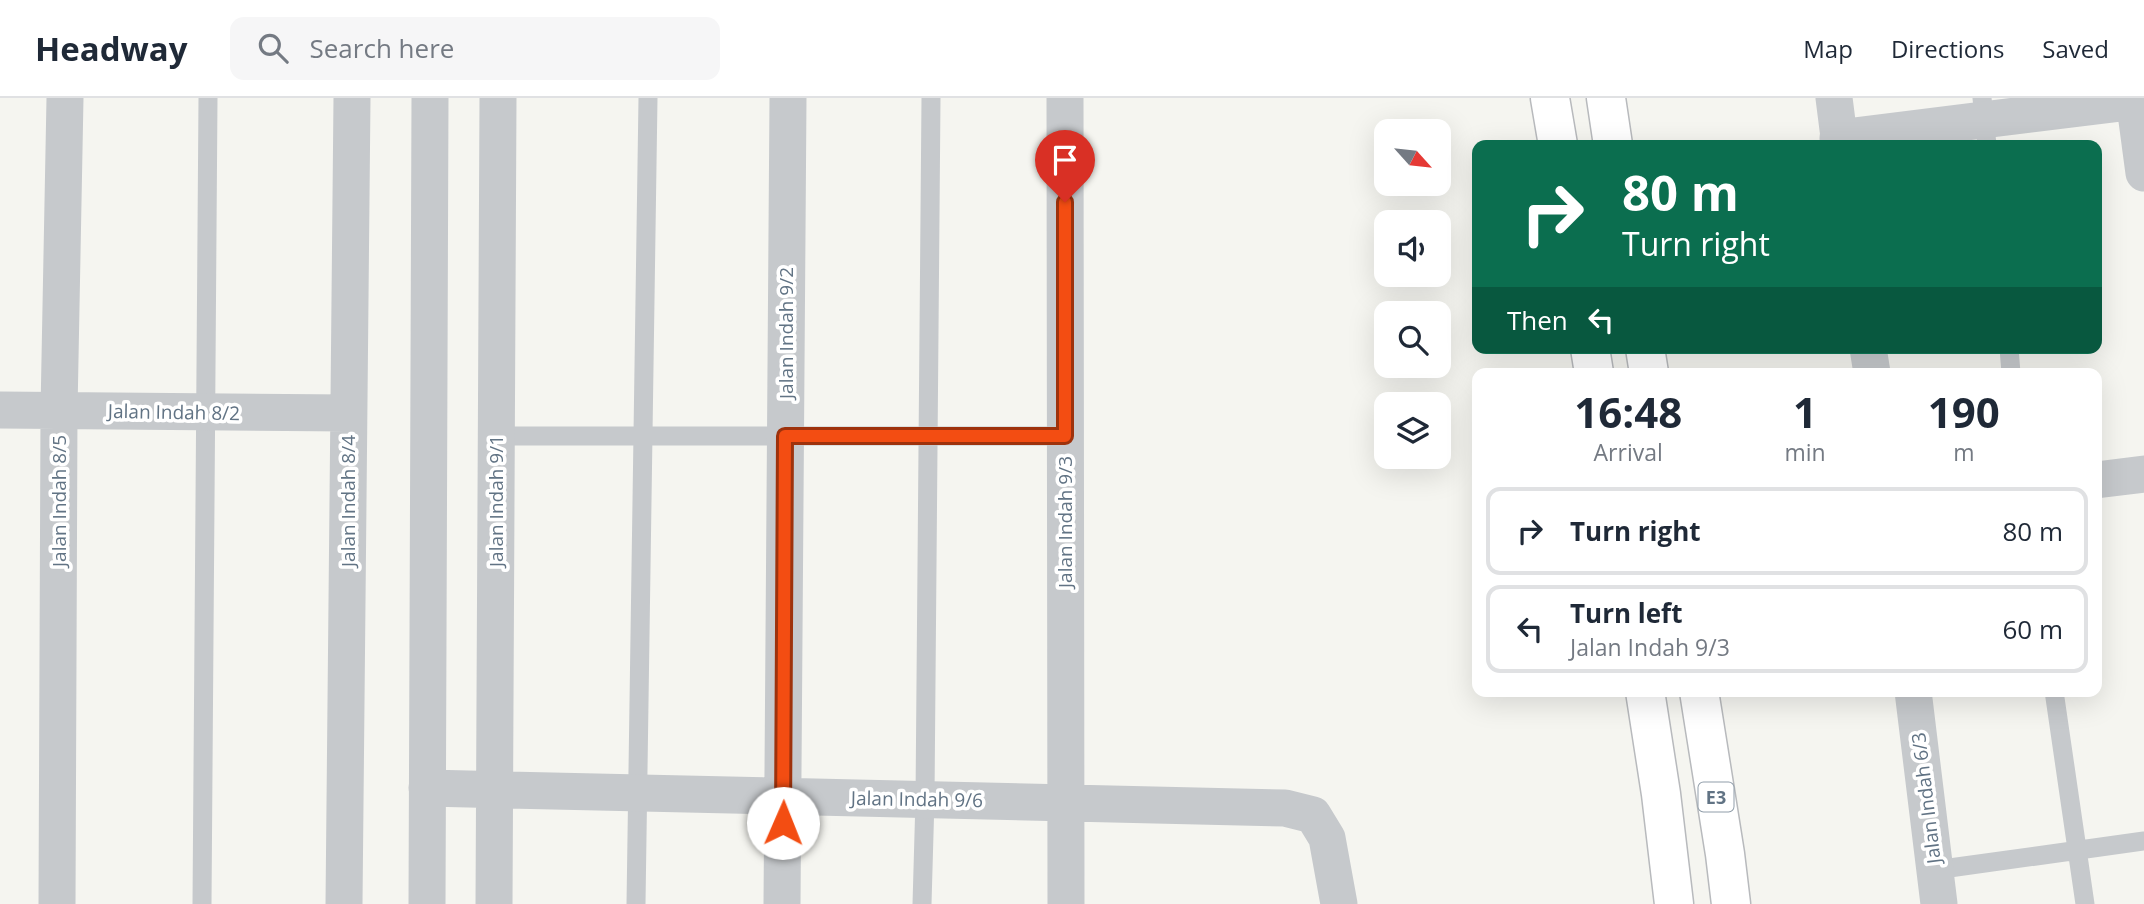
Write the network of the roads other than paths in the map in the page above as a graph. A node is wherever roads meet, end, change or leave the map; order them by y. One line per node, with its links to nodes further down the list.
1 (65, 98): 21 (street, Jalan Indah 8/5)
2 (208, 98): 22 (lane)
3 (352, 98): 23 (street, Jalan Indah 8/4)
4 (430, 98): 35 (street)
5 (498, 98): 24 (street, Jalan Indah 9/1)
6 (648, 98): 25 (lane)
7 (788, 98): 26 (street, Jalan Indah 9/2)
8 (931, 98): 27 (lane)
9 (1065, 98): 28 (street, Jalan Indah 9/3)
10 (1550, 98): 15 (highway)
11 (1606, 98): 16 (highway)
12 (1833, 98): 17 (street)
13 (2138, 100): 14 (street); 19 (street)
14 (1984, 121): 18 (street)
15 (1557, 140)
16 (1612, 140)
17 (1839, 140)
18 (1853, 140)
19 (2144, 173)
20 (0, 410): 21 (street, Jalan Indah 8/2)
21 (60, 411): 22 (street, Jalan Indah 8/2); 44 (street, Jalan Indah 8/5)
22 (206, 412): 23 (street, Jalan Indah 8/2); 45 (lane)
23 (348, 413): 46 (street, Jalan Indah 8/4)
24 (496, 436): 25 (lane); 36 (street, Jalan Indah 9/1)
25 (642, 436): 26 (lane); 37 (lane)
26 (785, 436): 27 (lane); 38 (street, Jalan Indah 9/2)
27 (929, 436): 28 (lane); 39 (lane)
28 (1065, 436): 40 (street, Jalan Indah 9/3)
29 (2144, 474): 30 (street)
30 (2102, 479)
31 (1646, 697): 54 (highway)
32 (1700, 697): 55 (highway, E3)
33 (1914, 697): 43 (street, Jalan Indah 6/3)
34 (2055, 697): 42 (lane)
35 (427, 788): 36 (street, Jalan Indah 9/6); 47 (street)
36 (494, 789): 37 (street, Jalan Indah 9/6); 48 (street, Jalan Indah 9/1)
37 (637, 793): 38 (street, Jalan Indah 9/6); 49 (lane)
38 (783, 796): 39 (street, Jalan Indah 9/6); 50 (street, Jalan Indah 9/2)
39 (925, 799): 40 (street, Jalan Indah 9/6); 51 (lane)
40 (1065, 802): 52 (street, Jalan Indah 9/3); 53 (street, Jalan Indah 9/6)
41 (2144, 841): 42 (lane)
42 (2079, 850): 43 (lane); 56 (lane)
43 (1937, 887)
44 (57, 904)
45 (202, 904)
46 (344, 904)
47 (427, 904)
48 (494, 904)
49 (635, 904)
50 (782, 904)
51 (922, 904)
52 (1066, 904)
53 (1339, 904)
54 (1674, 904)
55 (1731, 904)
56 (2085, 904)

